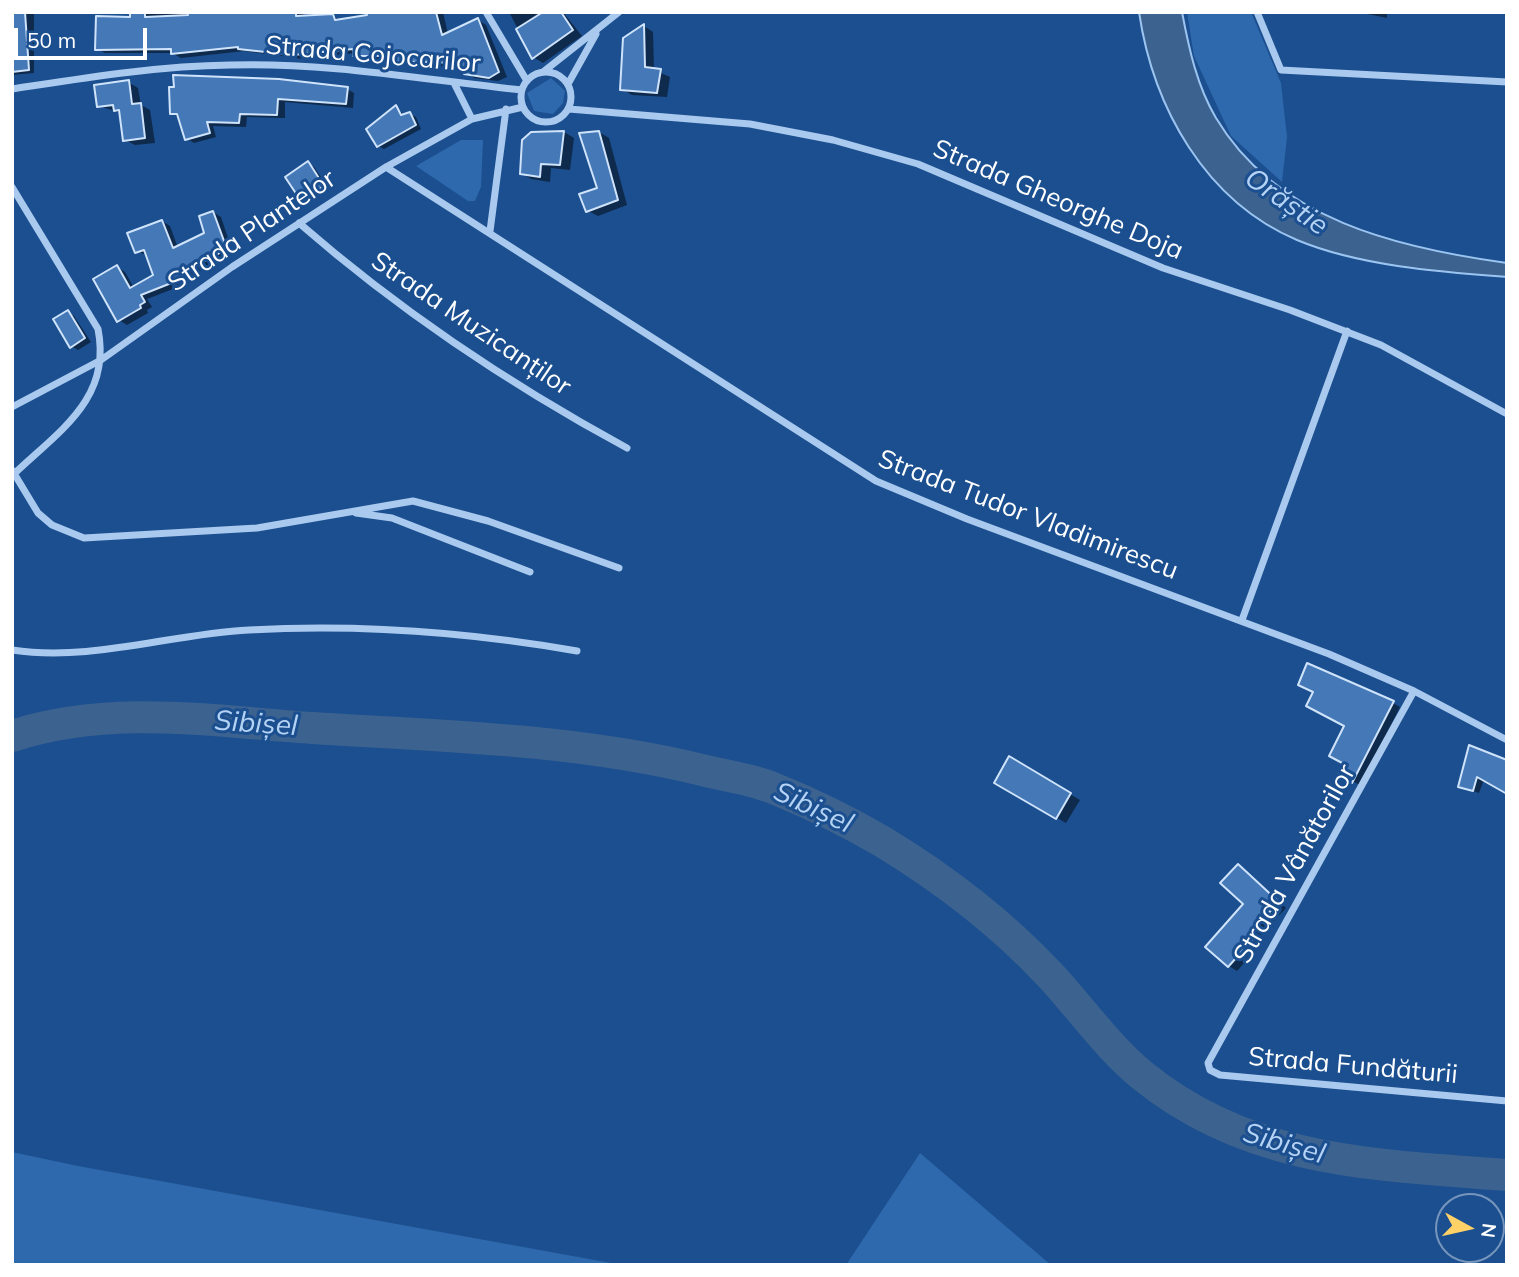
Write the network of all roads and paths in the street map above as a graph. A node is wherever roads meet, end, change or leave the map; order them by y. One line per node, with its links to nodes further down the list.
1 (486, 12): 6 (street)
2 (619, 12): 4 (street)
3 (1259, 12): 7 (street)
4 (598, 30): 5 (street); 9 (street)
5 (543, 72): 6 (street); 9 (street)
6 (527, 81): 11 (street)
7 (1507, 82)
8 (454, 83): 10 (street, Strada Cojocarilor); 11 (street, Strada Cojocarilor); 15 (street)
9 (568, 84): 14 (street)
10 (12, 89)
11 (522, 90): 12 (street)
12 (523, 107): 13 (street, Strada Plantelor); 14 (street)
13 (506, 109): 15 (street, Strada Plantelor); 19 (street)
14 (569, 109): 20 (street, Strada Gheorghe Doja)
15 (472, 119): 16 (street, Strada Plantelor)
16 (386, 167): 18 (street, Strada Plantelor); 19 (street, Strada Tudor Vladimirescu)
17 (12, 187): 21 (street)
18 (299, 223): 21 (street, Strada Plantelor); 24 (street, Strada Muzicanților)
19 (490, 232): 29 (street, Strada Tudor Vladimirescu)
20 (1347, 331): 23 (street, Strada Gheorghe Doja); 29 (street)
21 (101, 360): 22 (street, Strada Plantelor); 25 (street)
22 (12, 407)
23 (1507, 414)
24 (627, 448)
25 (13, 472): 26 (street)
26 (351, 513): 27 (street); 28 (street)
27 (618, 568)
28 (530, 572)
29 (1242, 620): 32 (street, Strada Tudor Vladimirescu)
30 (12, 649): 31 (street)
31 (577, 651)
32 (1414, 691): 33 (street, Strada Tudor Vladimirescu); 34 (street, Strada Vânătorilor)
33 (1507, 740)
34 (1212, 1056): 35 (street, Strada Fundăturii)
35 (1507, 1101)

